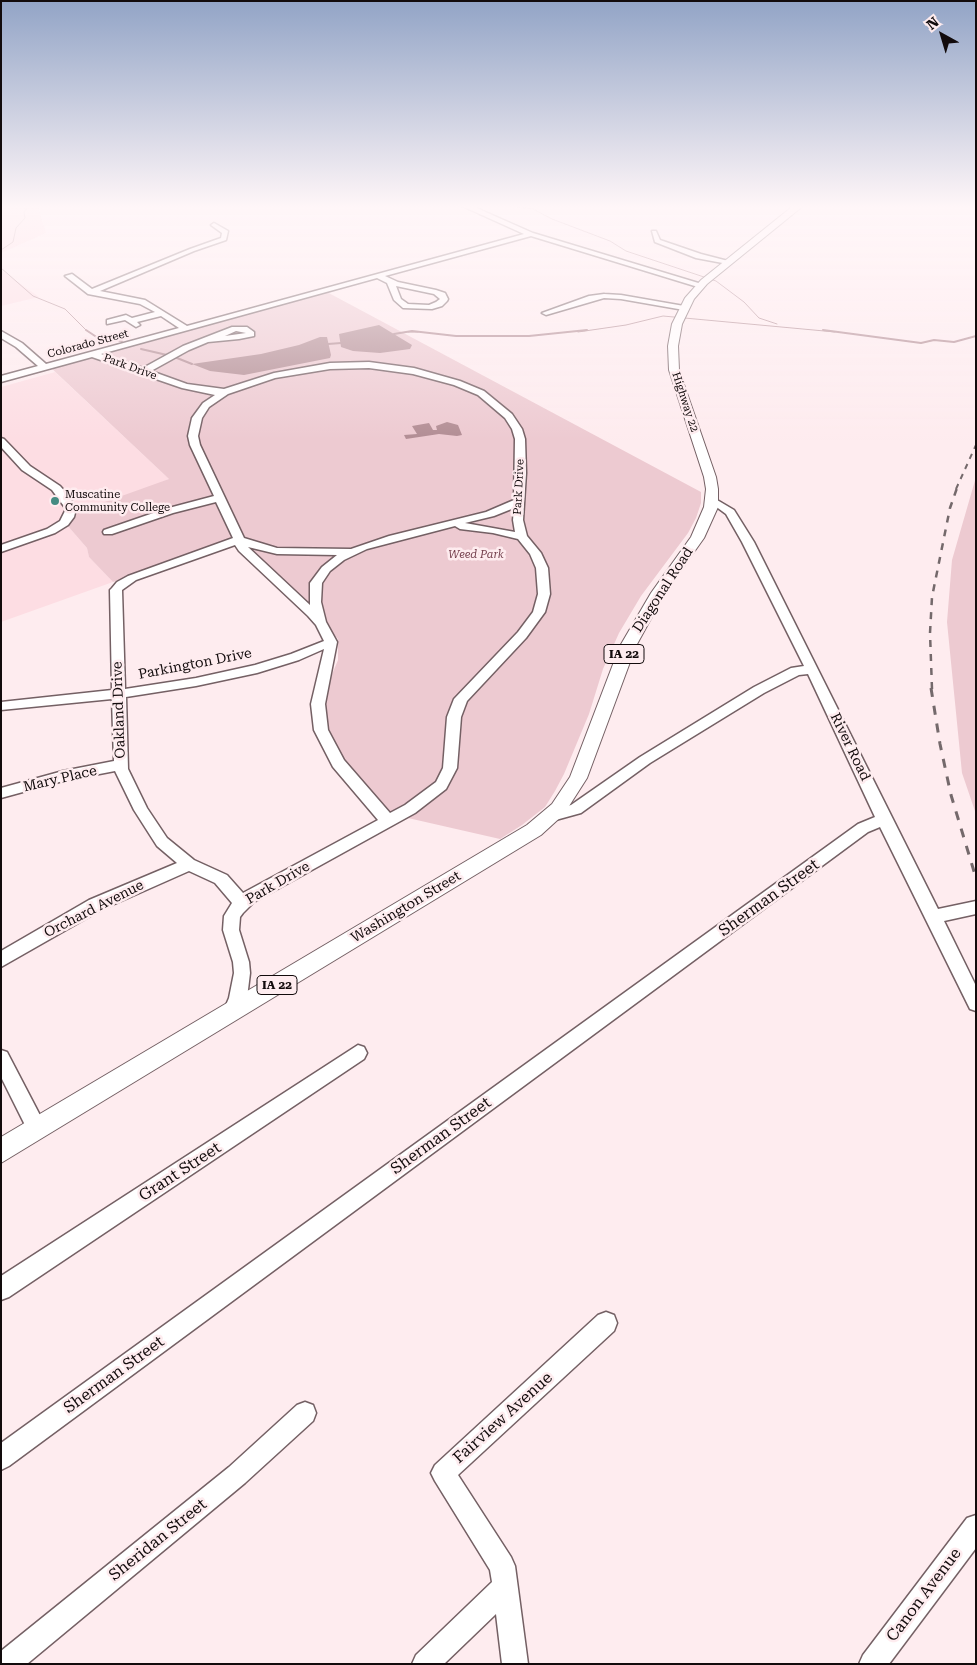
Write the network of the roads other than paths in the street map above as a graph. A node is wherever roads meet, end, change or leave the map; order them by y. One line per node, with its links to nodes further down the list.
1 (392, 283): 5 (street)
2 (80, 284): 8 (street)
3 (112, 284): 8 (street)
4 (355, 284): 17 (street, Colorado Street)
5 (396, 284)
6 (697, 284): 7 (street)
7 (701, 285): 10 (main road, Highway 22 / IA 22)
8 (91, 292): 9 (street)
9 (136, 302): 11 (street); 13 (street)
10 (684, 308): 12 (street); 30 (main road, Highway 22 / IA 22)
11 (162, 313): 13 (street); 17 (street)
12 (546, 313)
13 (150, 316): 14 (street); 15 (street)
14 (130, 321): 14 (street)
15 (158, 321)
16 (165, 327): 19 (street)
17 (186, 329): 19 (street, Colorado Street)
18 (1, 332): 22 (street)
19 (172, 333): 21 (street, Colorado Street)
20 (207, 340): 23 (street)
21 (93, 354): 22 (street, Colorado Street); 23 (street, Park Drive)
22 (40, 368): 24 (street, Colorado Street)
23 (143, 372): 25 (street, Park Drive)
24 (1, 379)
25 (200, 391): 26 (street, Park Drive); 27 (street)
26 (225, 392): 27 (street, Park Drive); 31 (street, Park Drive)
27 (213, 399): 29 (street, Park Drive)
28 (1, 442): 36 (street)
29 (220, 498): 33 (street); 35 (street, Park Drive)
30 (712, 500): 42 (street, River Road); 47 (main road, Diagonal Road / IA 22)
31 (518, 502): 32 (street); 34 (street, Park Drive)
32 (440, 526): 34 (street); 38 (street)
33 (108, 532)
34 (522, 537): 49 (street, Park Drive)
35 (238, 540): 37 (street); 39 (street, Park Drive); 43 (street, Oakland Drive)
36 (1, 549)
37 (266, 549): 38 (street); 39 (street)
38 (351, 552): 40 (street)
39 (251, 558): 40 (street, Park Drive)
40 (321, 622): 41 (street, Park Drive)
41 (331, 642): 43 (street, Parkington Drive); 49 (street)
42 (812, 669): 47 (street, Washington Street); 48 (street, River Road)
43 (119, 694): 44 (street, Parkington Drive); 45 (street, Oakland Drive)
44 (1, 706)
45 (120, 766): 46 (street, Mary Place); 50 (street, Oakland Drive)
46 (1, 793)
47 (552, 816): 56 (main road, Washington Street / IA 22)
48 (884, 819): 53 (street, River Road); 64 (street, Sherman Street)
49 (388, 821): 51 (street, Park Drive)
50 (189, 864): 51 (street, Oakland Drive); 54 (street, Orchard Avenue)
51 (242, 903): 56 (street, Park Drive)
52 (976, 907): 53 (street)
53 (934, 917): 55 (street, River Road)
54 (1, 960)
55 (976, 1004)
56 (232, 1012): 59 (main road, Washington Street / IA 22)
57 (358, 1054): 61 (street, Grant Street)
58 (1, 1058): 59 (street)
59 (37, 1129): 60 (main road, Washington Street / IA 22)
60 (1, 1151)
61 (1, 1289)
62 (606, 1322): 66 (street, Fairview Avenue)
63 (305, 1413): 67 (street, Sheridan Street)
64 (1, 1458)
65 (976, 1527): 70 (street, Canon Avenue)
66 (506, 1587): 68 (street); 69 (street, Fairview Avenue)
67 (6, 1664)
68 (425, 1664)
69 (515, 1664)
70 (872, 1664)

